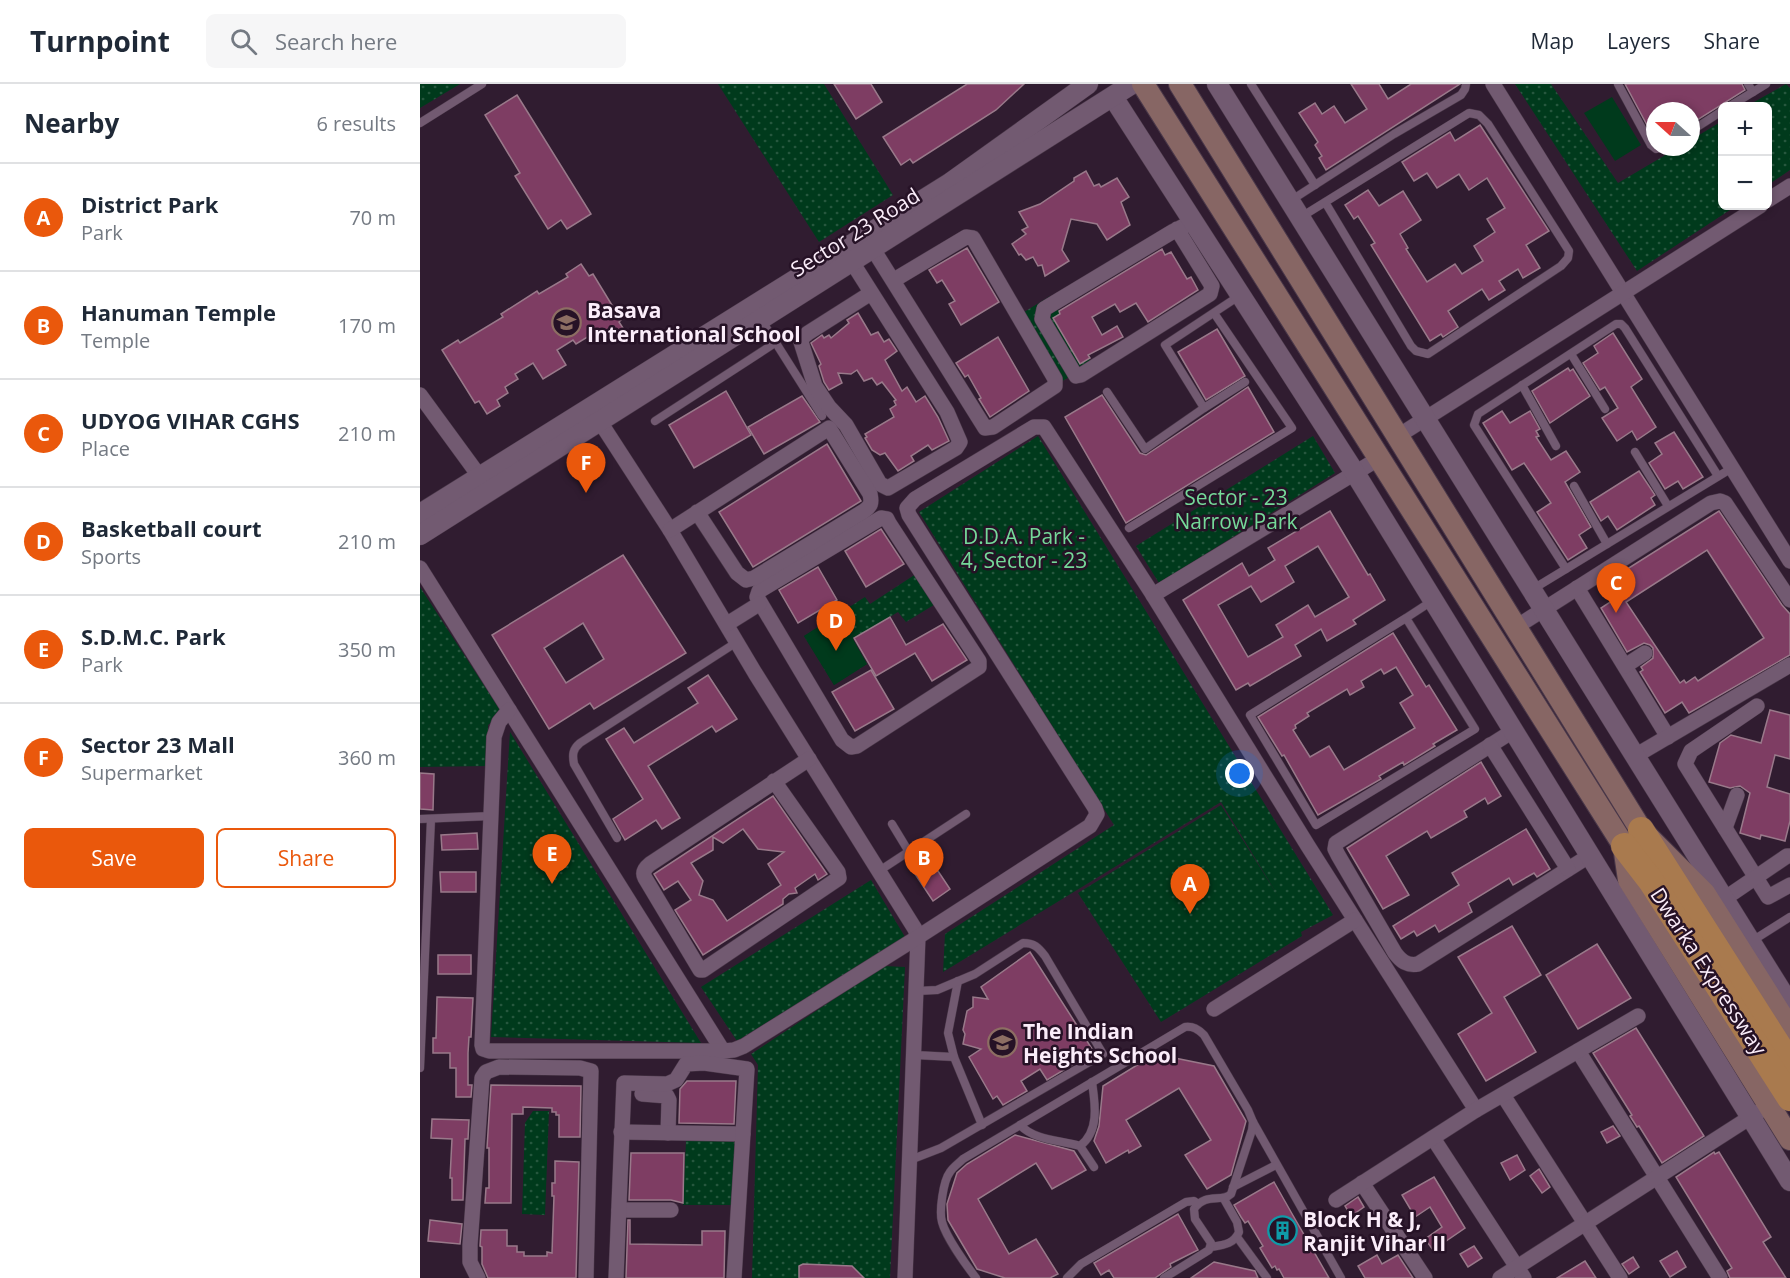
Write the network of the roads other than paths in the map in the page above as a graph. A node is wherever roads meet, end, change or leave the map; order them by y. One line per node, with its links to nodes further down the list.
1 (482, 84): 17 (lane)
2 (1088, 84): 33 (street, Sector 23 Road)
3 (1132, 84): 14 (street, Sector 23 Road)
4 (1143, 84): 50 (main road)
5 (1180, 84): 47 (main road)
6 (1217, 84): 24 (street)
7 (1251, 84): 20 (lane)
8 (1466, 84): 20 (lane)
9 (1493, 84): 31 (street)
10 (1618, 84): 19 (lane)
11 (1748, 84): 13 (lane)
12 (1766, 84): 13 (lane)
13 (1753, 92): 15 (lane)
14 (1113, 97): 26 (street); 27 (street, Sector 23 Road)
15 (1737, 102)
16 (1718, 114): 18 (lane)
17 (420, 123)
18 (1700, 125)
19 (1646, 136)
20 (1315, 185): 24 (lane)
21 (1790, 186): 22 (street)
22 (1772, 197)
23 (1325, 202): 23 (lane); 24 (lane)
24 (1295, 209): 45 (street)
25 (1754, 210): 31 (street)
26 (1185, 225): 26 (street); 32 (street)
27 (873, 249): 28 (street, Sector 23 Road); 29 (street)
28 (852, 262): 30 (street); 33 (street, Sector 23 Road)
29 (894, 280): 29 (street)
30 (871, 293): 30 (street)
31 (1623, 293): 45 (street); 51 (street)
32 (1239, 296): 34 (lane); 52 (street)
33 (756, 313): 35 (lane); 43 (street, Sector 23 Road)
34 (1214, 313): 41 (lane); 58 (lane)
35 (775, 343): 44 (lane); 46 (lane)
36 (1571, 354): 38 (lane); 42 (lane); 51 (lane)
37 (1245, 382): 41 (lane)
38 (1522, 386): 48 (lane); 64 (lane)
39 (1107, 392): 41 (lane)
40 (420, 395): 53 (street)
41 (1204, 408)
42 (1605, 409)
43 (595, 415): 53 (street, Sector 23 Road); 59 (street); 60 (street, Sector 23 Road)
44 (822, 416)
45 (1425, 419): 47 (street); 66 (street)
46 (655, 421)
47 (1398, 436): 74 (main road)
48 (1556, 446)
49 (1635, 452): 55 (lane)
50 (1378, 459): 52 (street); 95 (main road)
51 (1725, 472): 55 (lane); 62 (street)
52 (1355, 473): 67 (street); 68 (street)
53 (480, 477): 57 (street, Sector 23 Road)
54 (1574, 486): 61 (lane)
55 (1668, 506): 61 (lane)
56 (697, 512): 56 (street); 59 (street)
57 (420, 514)
58 (1129, 528)
59 (670, 530): 73 (street)
60 (420, 535)
61 (1608, 544): 64 (lane)
62 (1790, 561)
63 (420, 568): 80 (street)
64 (1566, 569): 66 (lane)
65 (1577, 588): 69 (street); 71 (street); 78 (street)
66 (1532, 590): 71 (street)
67 (1153, 595): 105 (street); 106 (street)
68 (1433, 600): 72 (lane); 81 (street)
69 (1790, 600)
70 (759, 604): 70 (street); 73 (street)
71 (1544, 609): 74 (street); 84 (street)
72 (1406, 618): 72 (lane)
73 (727, 624): 75 (street)
74 (1516, 627): 95 (main road)
75 (737, 642): 85 (street); 94 (lane)
76 (1645, 653): 78 (street)
77 (1790, 665): 82 (street)
78 (1625, 666): 82 (street)
79 (1757, 706): 93 (street)
80 (509, 710): 89 (street); 115 (street)
81 (1513, 731): 83 (street); 97 (street)
82 (1668, 737): 84 (street)
83 (1490, 746): 99 (street); 99 (street)
84 (1635, 756): 103 (street)
85 (808, 759): 86 (street); 100 (street)
86 (774, 781): 86 (street)
87 (1737, 795): 93 (street)
88 (966, 814): 96 (lane)
89 (491, 816): 91 (lane); 115 (street)
90 (420, 819): 91 (lane)
91 (431, 819): 120 (lane)
92 (892, 824): 96 (lane)
93 (1725, 828): 101 (street)
94 (617, 838)
95 (1633, 838): 110 (highway, Dwarka Expressway); 114 (main road); 124 (main road)
96 (909, 852): 100 (lane)
97 (1589, 856): 99 (street); 126 (street)
98 (1790, 856): 101 (street)
99 (1568, 869)
100 (879, 871): 106 (street)
101 (1755, 877): 102 (street); 103 (street)
102 (1790, 885)
103 (1724, 899): 107 (street)
104 (1790, 916): 107 (lane)
105 (1355, 920): 112 (street); 125 (street)
106 (918, 937): 109 (street); 115 (street)
107 (1751, 942): 111 (street)
108 (957, 981): 109 (lane); 118 (lane); 128 (lane)
109 (917, 991): 117 (street)
110 (1742, 1005): 119 (highway, Dwarka Expressway); 124 (highway, Dwarka Expressway)
111 (1790, 1005)
112 (1214, 1010)
113 (1638, 1016): 116 (street)
114 (1790, 1029)
115 (723, 1051)
116 (1578, 1051): 123 (street); 139 (street)
117 (915, 1054): 118 (lane); 136 (street)
118 (954, 1057): 128 (lane)
119 (1790, 1064)
120 (420, 1068)
121 (1092, 1082): 127 (lane); 129 (lane); 135 (lane)
122 (623, 1093): 130 (street); 131 (street); 132 (street)
123 (1503, 1095): 125 (street); 148 (street)
124 (1780, 1101): 126 (street); 134 (main road)
125 (1476, 1110): 133 (street)
126 (1750, 1119): 139 (street); 140 (street)
127 (1253, 1122): 137 (lane); 142 (lane)
128 (982, 1125): 136 (lane)
129 (1020, 1125): 135 (lane); 157 (lane)
130 (621, 1132): 131 (street); 146 (street)
131 (669, 1133): 132 (street)
132 (743, 1134): 155 (street)
133 (1433, 1138): 141 (street); 151 (street)
134 (1790, 1139)
135 (1080, 1146): 138 (lane)
136 (910, 1160): 156 (street)
137 (1276, 1165): 142 (lane); 161 (lane)
138 (1094, 1167)
139 (1657, 1178): 148 (street); 165 (street)
140 (1790, 1181)
141 (1362, 1183): 144 (street); 162 (street)
142 (1233, 1187): 143 (lane)
143 (1224, 1198): 145 (lane); 149 (lane)
144 (1336, 1200)
145 (1198, 1204): 150 (lane); 158 (lane)
146 (619, 1210): 147 (street); 154 (street)
147 (671, 1210)
148 (1586, 1223): 151 (street); 164 (street)
149 (1237, 1237): 150 (lane); 160 (lane)
150 (1211, 1247): 159 (lane)
151 (1521, 1272): 163 (street)
152 (477, 1278): 153 (street)
153 (586, 1278)
154 (616, 1278)
155 (735, 1278)
156 (905, 1278)
157 (976, 1278)
158 (1066, 1278)
159 (1164, 1278)
160 (1266, 1278)
161 (1341, 1278)
162 (1425, 1278)
163 (1500, 1278)
164 (1620, 1278)
165 (1720, 1278)

